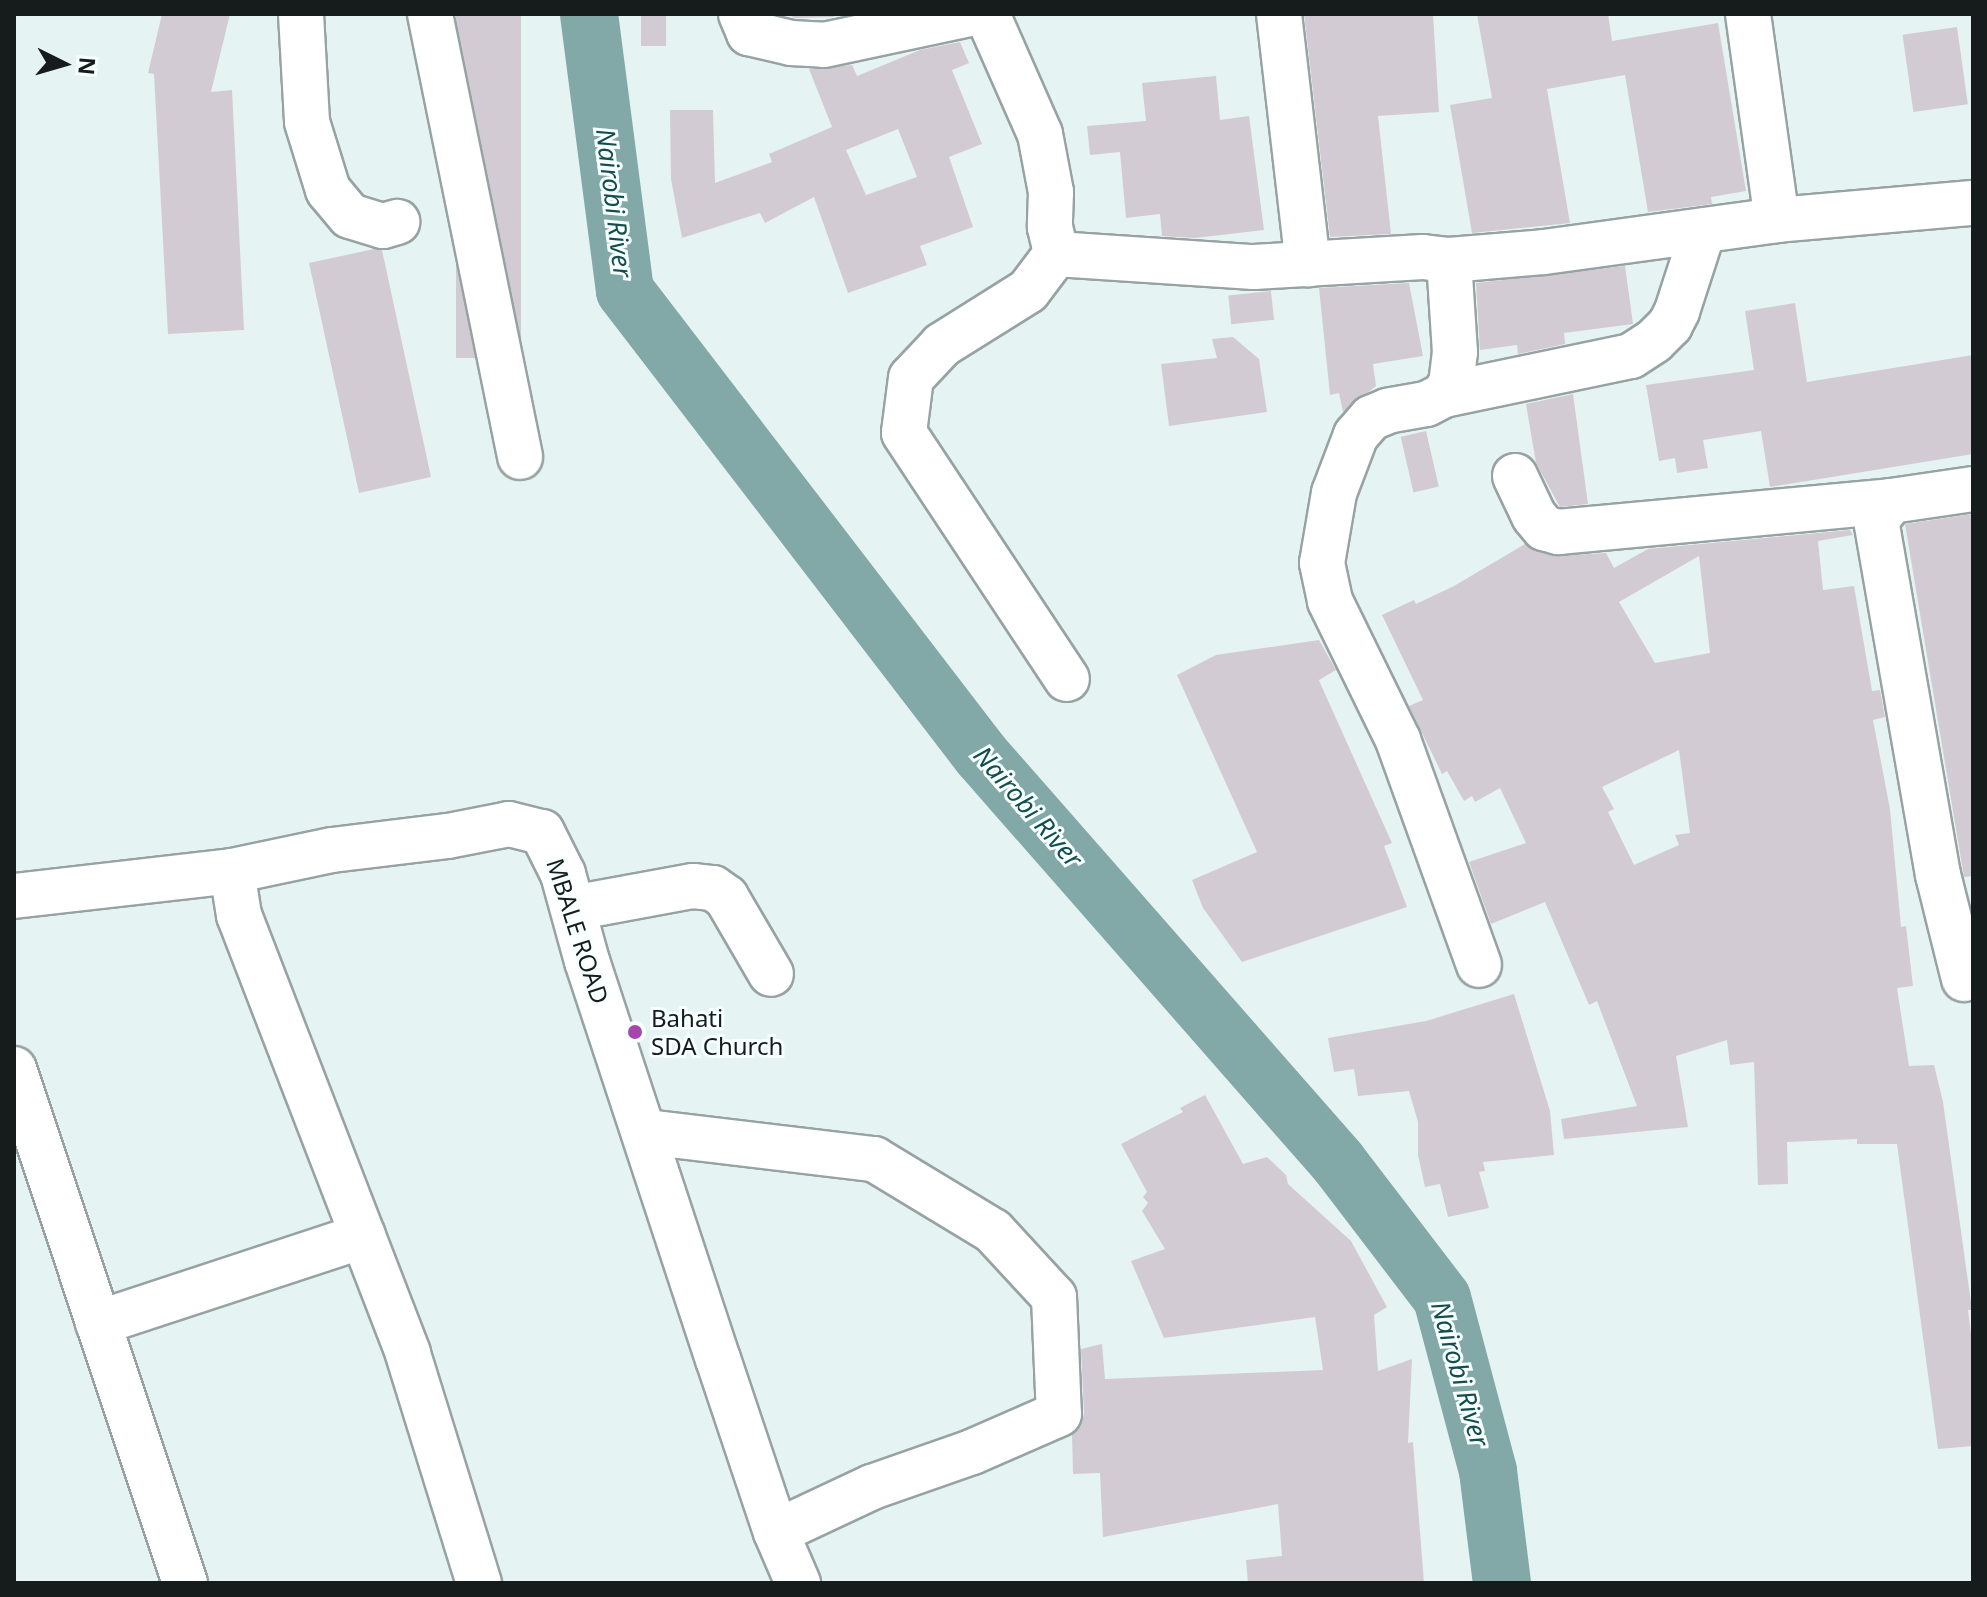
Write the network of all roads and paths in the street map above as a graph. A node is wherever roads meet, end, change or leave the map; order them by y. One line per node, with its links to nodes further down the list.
1 (301, 14): 10 (street)
2 (430, 14): 16 (street)
3 (741, 14): 4 (street)
4 (970, 14)
5 (987, 14): 12 (street)
6 (1279, 14): 14 (street)
7 (1748, 14): 9 (street)
8 (1973, 203): 9 (street)
9 (1777, 220): 11 (street)
10 (397, 222)
11 (1703, 231): 13 (street); 15 (street)
12 (1056, 254): 14 (street); 20 (street)
13 (1449, 260): 14 (street); 15 (street)
14 (1308, 264)
15 (1444, 395): 24 (street)
16 (520, 457)
17 (1515, 476): 19 (street)
18 (1973, 489): 19 (street)
19 (1891, 501): 26 (street)
20 (1067, 679)
21 (232, 871): 22 (street, MBALE ROAD); 23 (street, MBALE ROAD); 29 (street)
22 (14, 896)
23 (573, 908): 25 (street); 28 (street, MBALE ROAD)
24 (1479, 965)
25 (771, 974)
26 (1964, 979)
27 (14, 1069): 30 (street)
28 (646, 1132): 31 (street, MBALE ROAD); 31 (street)
29 (363, 1236): 30 (street); 33 (street)
30 (98, 1323): 32 (street)
31 (776, 1532): 34 (street, MBALE ROAD)
32 (185, 1583)
33 (479, 1583)
34 (798, 1583)

